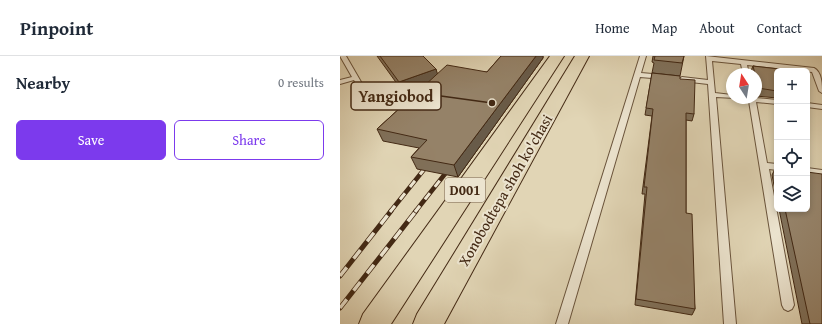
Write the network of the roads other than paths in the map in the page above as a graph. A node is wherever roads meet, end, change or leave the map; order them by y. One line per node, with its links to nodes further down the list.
1 (344, 56): 9 (lane)
2 (557, 56): 26 (highway, Xonobodtepa shoh ko'chasi / D001)
3 (582, 56): 27 (highway, Xonobodtepa shoh ko'chasi / D001)
4 (643, 56): 8 (lane)
5 (710, 57): 6 (lane); 11 (lane)
6 (743, 62): 7 (lane); 12 (lane)
7 (744, 68)
8 (637, 74): 11 (lane); 28 (lane)
9 (355, 78): 10 (lane); 19 (lane)
10 (340, 82)
11 (711, 82): 13 (lane)
12 (822, 91)
13 (712, 95): 14 (lane); 29 (lane)
14 (726, 96)
15 (762, 100): 16 (lane)
16 (774, 102)
17 (753, 104): 21 (lane)
18 (810, 105): 20 (lane)
19 (372, 106)
20 (822, 107)
21 (763, 165): 22 (lane); 25 (lane)
22 (774, 167)
23 (810, 171): 24 (lane)
24 (822, 173)
25 (788, 304)
26 (374, 324)
27 (428, 324)
28 (562, 324)
29 (730, 324)

